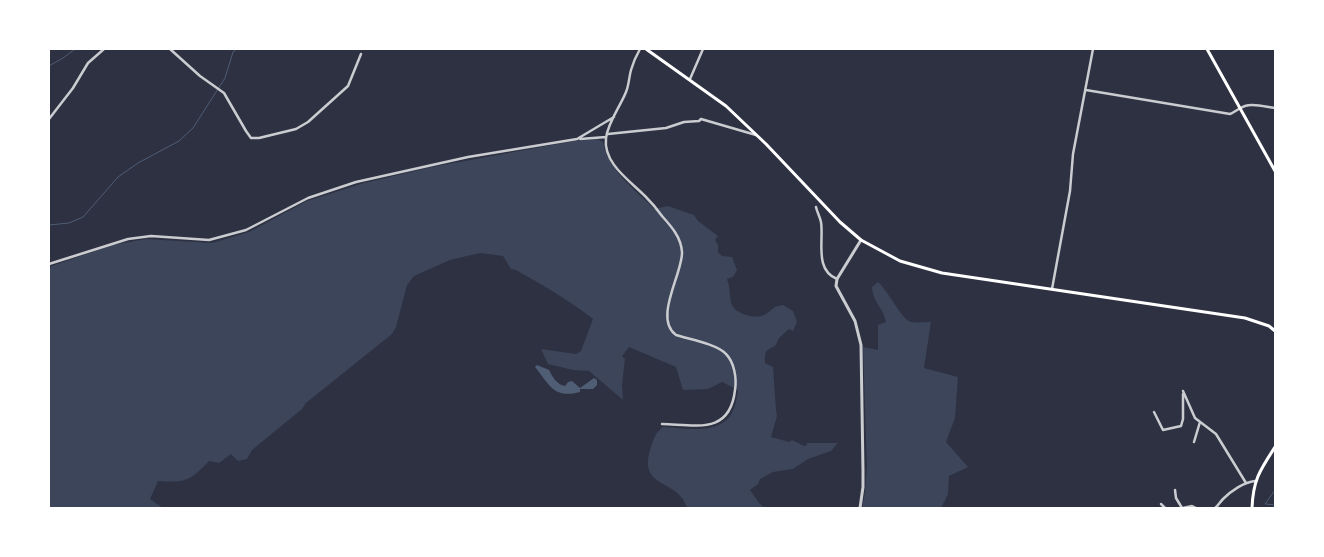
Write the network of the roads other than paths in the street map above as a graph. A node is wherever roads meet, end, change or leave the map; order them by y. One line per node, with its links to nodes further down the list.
1 (104, 49): 14 (street)
2 (170, 49): 8 (street)
3 (640, 49): 13 (street)
4 (646, 49): 9 (main road)
5 (703, 49): 9 (street)
6 (1093, 49): 10 (street)
7 (1207, 49): 12 (main road)
8 (361, 54)
9 (690, 80): 15 (main road)
10 (1086, 90): 12 (street); 23 (street)
11 (1275, 108): 12 (street)
12 (1240, 109): 18 (main road)
13 (614, 117): 16 (street); 17 (street)
14 (49, 119)
15 (757, 135): 16 (street); 20 (main road)
16 (607, 136): 17 (street); 27 (street)
17 (577, 139): 21 (street)
18 (1275, 171)
19 (816, 207): 22 (street)
20 (861, 240): 22 (street); 23 (main road)
21 (49, 264)
22 (837, 279): 34 (street)
23 (1052, 289): 24 (main road)
24 (1275, 331)
25 (1154, 412): 26 (street)
26 (1200, 421): 28 (street); 31 (street)
27 (662, 424)
28 (1194, 442)
29 (1275, 447): 30 (main road)
30 (1255, 481): 31 (street); 39 (main road)
31 (1246, 482): 38 (street)
32 (1174, 490): 36 (street)
33 (1161, 504): 35 (street)
34 (860, 508)
35 (1165, 508)
36 (1183, 508): 37 (street)
37 (1196, 508)
38 (1215, 508)
39 (1252, 508)

